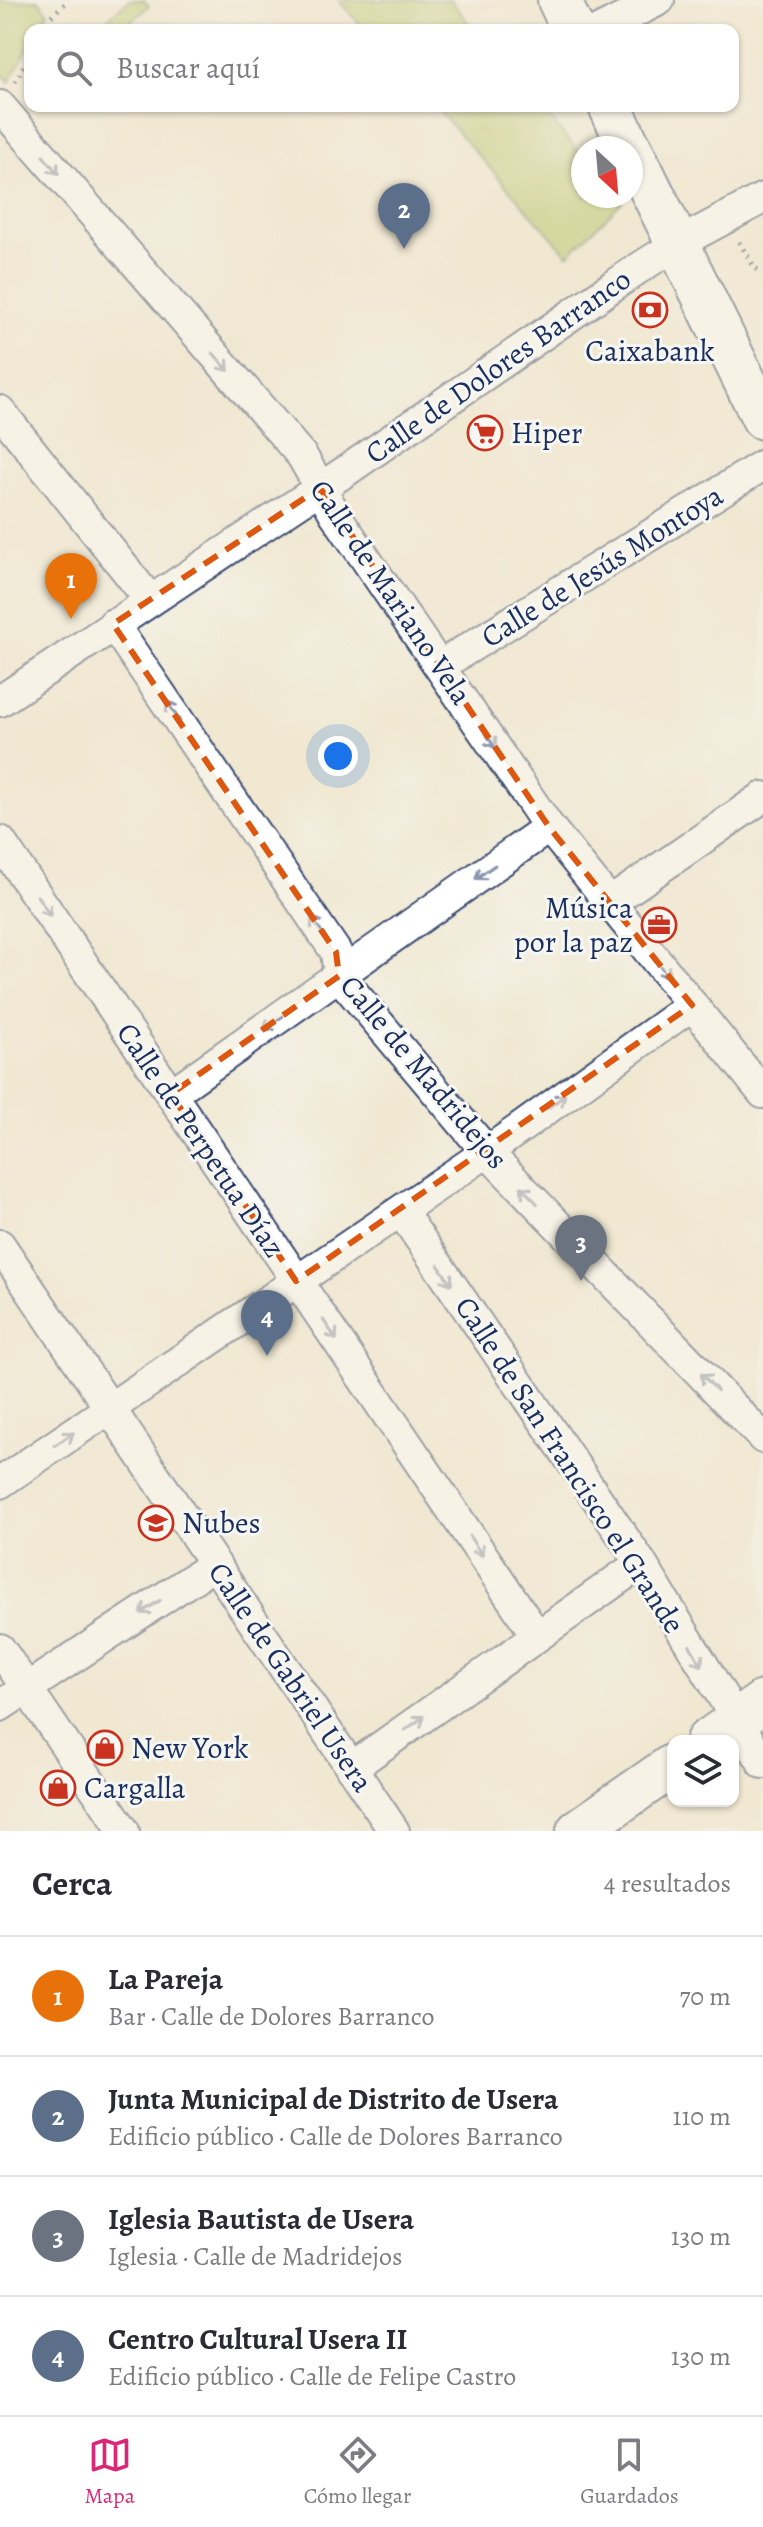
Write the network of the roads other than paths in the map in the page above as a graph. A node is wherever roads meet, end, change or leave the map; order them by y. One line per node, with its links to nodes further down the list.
1 (559, 0): 3 (main road)
2 (659, 0): 4 (street)
3 (570, 24)
4 (612, 24)
5 (6, 96): 14 (street, Calle de Mariano Vela, one-way to 14)
6 (613, 112): 7 (main road)
7 (625, 136)
8 (643, 174): 10 (main road)
9 (763, 198): 10 (street, Calle de Dolores Barranco)
10 (677, 244): 12 (main road); 14 (street, Calle de Dolores Barranco)
11 (0, 411): 15 (street)
12 (763, 418)
13 (763, 465): 17 (street, Calle de Jesús Montoya)
14 (320, 488): 15 (street, Calle de Dolores Barranco); 17 (street, Calle de Mariano Vela)
15 (149, 599): 16 (street, Calle de Dolores Barranco)
16 (113, 624): 18 (street, Calle de Dolores Barranco); 23 (street, Calle de Madridejos, one-way to 16)
17 (440, 666): 20 (street, Calle de Mariano Vela, one-way to 20)
18 (0, 701)
19 (763, 797): 22 (street)
20 (549, 827): 22 (street, Calle de Mariano Vela); 23 (street, one-way to 23)
21 (0, 841): 26 (street, Calle de Perpetua Díaz, one-way to 26)
22 (611, 902): 24 (street, Calle de Mariano Vela, one-way to 24)
23 (339, 976): 26 (street, one-way to 26); 27 (street, Calle de Madridejos)
24 (692, 1005): 25 (street, Calle de Mariano Vela); 27 (street, one-way to 24)
25 (763, 1093)
26 (171, 1094): 30 (street, Calle de Perpetua Díaz)
27 (487, 1152): 28 (street); 32 (street, Calle de Madridejos, one-way to 27)
28 (401, 1211): 30 (street); 34 (street, Calle de San Francisco el Grande, one-way to 34)
29 (0, 1245): 31 (street, Calle de Gabriel Usera)
30 (296, 1281): 31 (street); 36 (street, Calle de Perpetua Díaz, one-way to 36)
31 (109, 1409): 33 (street, one-way to 31); 35 (street, Calle de Gabriel Usera)
32 (763, 1438)
33 (0, 1483)
34 (641, 1563): 36 (street); 40 (street, Calle de San Francisco el Grande, one-way to 40)
35 (215, 1564): 38 (street, one-way to 38); 42 (street, Calle de Gabriel Usera)
36 (537, 1636): 42 (street, one-way to 36)
37 (0, 1649): 38 (street)
38 (26, 1689): 39 (street); 44 (street)
39 (0, 1706)
40 (735, 1721): 41 (street, Calle de San Francisco el Grande)
41 (763, 1763)
42 (351, 1768): 45 (street, Calle de Gabriel Usera)
43 (667, 1769): 46 (main road)
44 (124, 1831)
45 (394, 1831)
46 (578, 1831)

